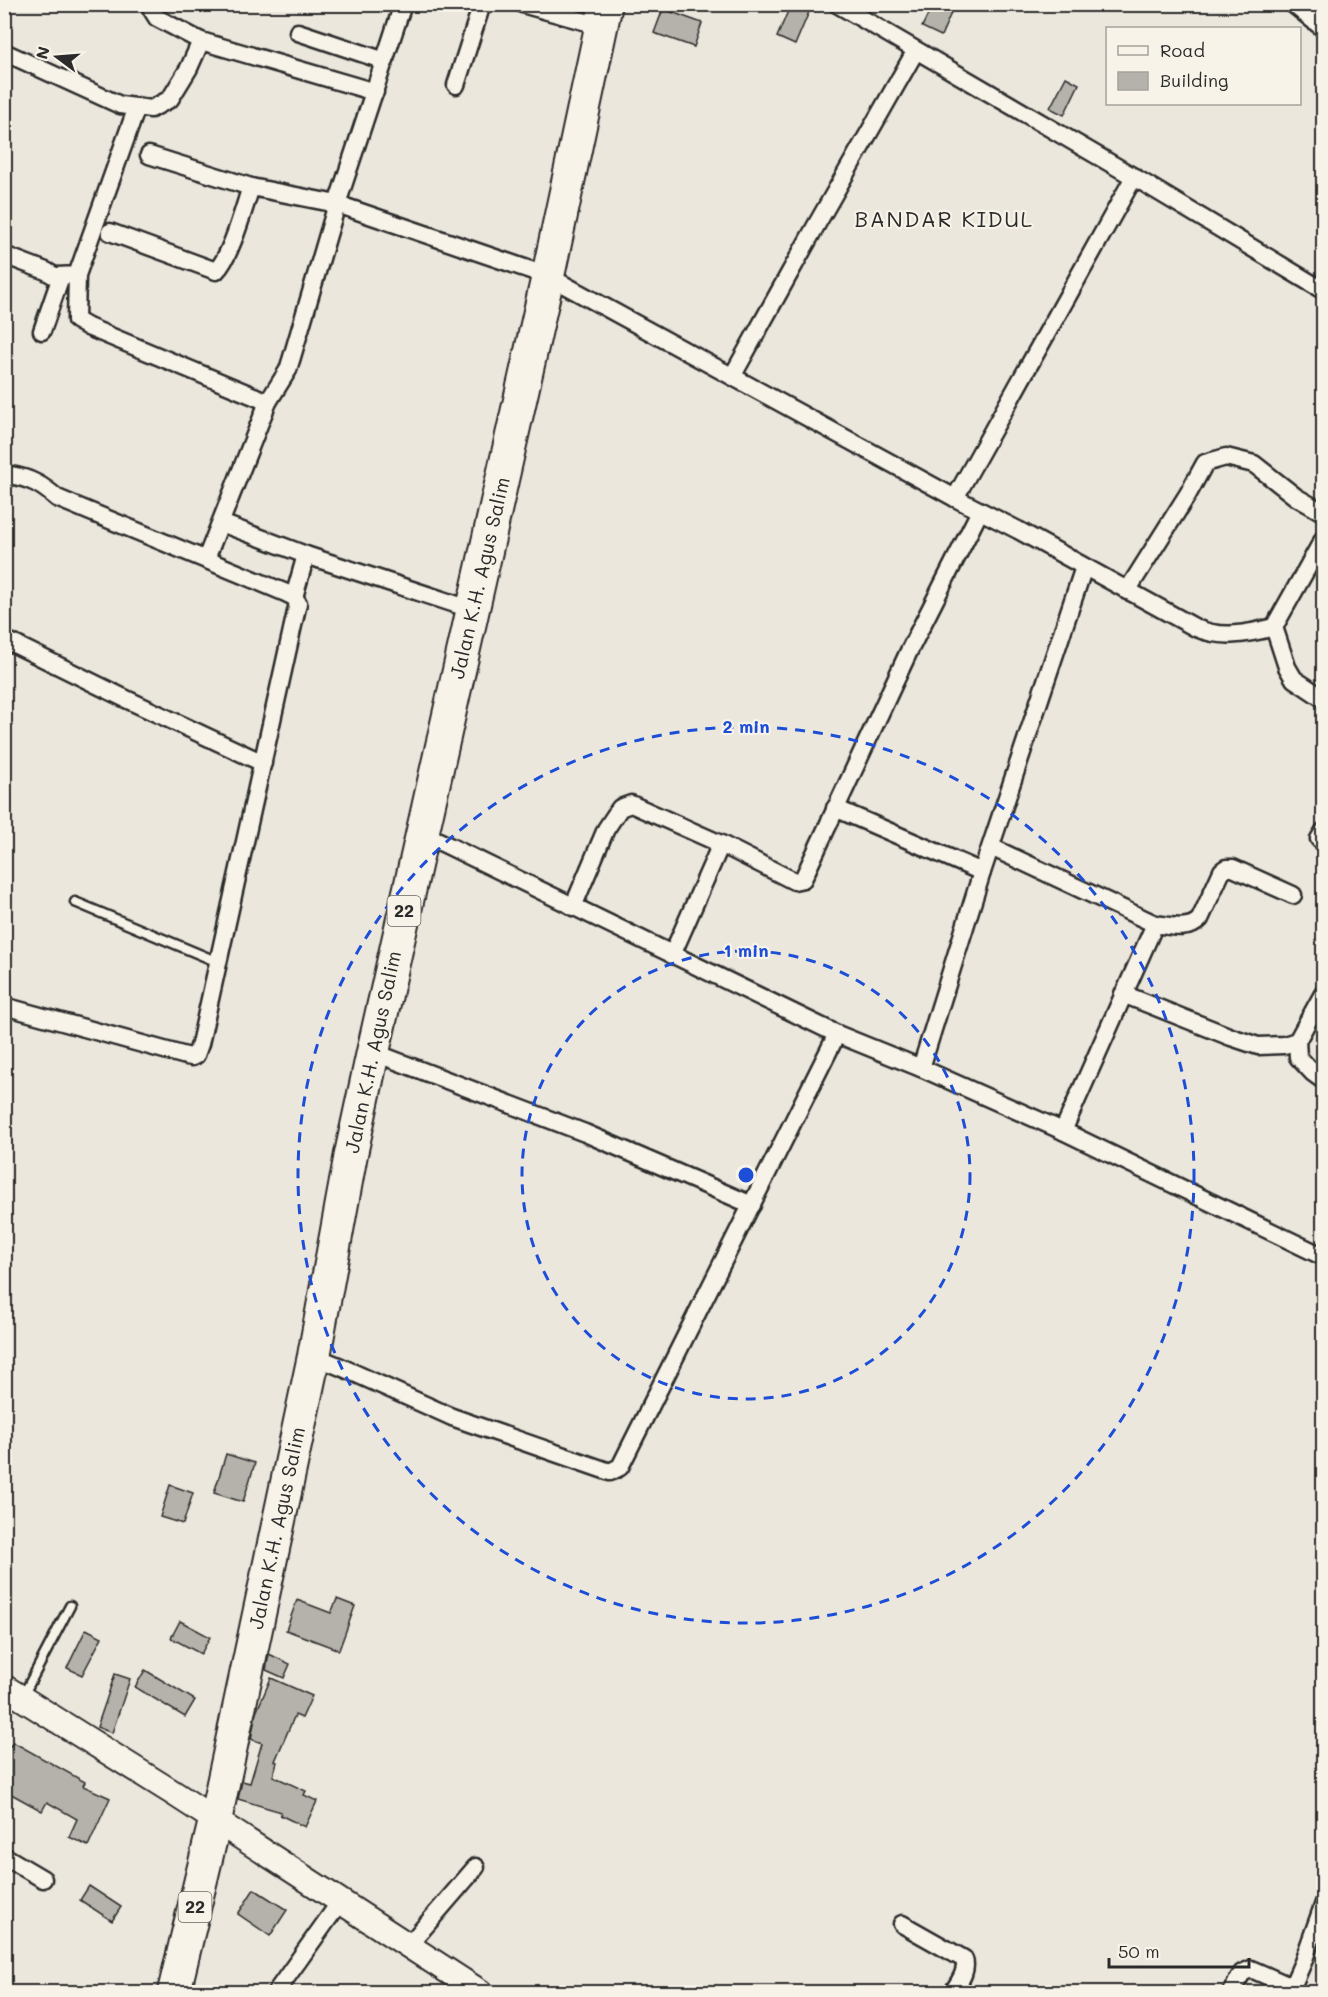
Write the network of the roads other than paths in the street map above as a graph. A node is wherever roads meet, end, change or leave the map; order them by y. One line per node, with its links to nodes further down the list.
1 (155, 4): 10 (street)
2 (403, 4): 13 (street)
3 (482, 4): 14 (street)
4 (522, 4): 7 (street)
5 (837, 4): 12 (street)
6 (1293, 4): 8 (street)
7 (604, 15): 25 (highway, Jalan K.H. Agus Salim / 22)
8 (1323, 29)
9 (298, 32): 13 (street)
10 (201, 41): 15 (street); 16 (street)
11 (4, 52): 16 (street)
12 (915, 52): 18 (street); 28 (street)
13 (385, 61): 15 (street)
14 (456, 85)
15 (375, 92): 20 (street)
16 (137, 107): 23 (street)
17 (149, 155): 19 (street)
18 (1134, 177): 26 (street); 31 (street)
19 (251, 187): 20 (street); 21 (street)
20 (337, 204): 25 (street); 29 (street)
21 (110, 232)
22 (4, 255): 24 (street)
23 (77, 275): 24 (street); 29 (street)
24 (57, 276): 27 (street)
25 (548, 276): 28 (street); 41 (highway, Jalan K.H. Agus Salim / 22)
26 (1323, 291)
27 (42, 331)
28 (733, 375): 31 (street)
29 (268, 402): 34 (street)
30 (4, 482): 37 (street)
31 (955, 498): 32 (street)
32 (980, 511): 38 (street); 46 (street)
33 (1323, 513): 39 (street)
34 (221, 523): 36 (street); 37 (street)
35 (1323, 538): 42 (street)
36 (306, 555): 40 (street); 41 (street)
37 (206, 559): 40 (street)
38 (1083, 567): 39 (street); 49 (street)
39 (1127, 591): 42 (street)
40 (294, 597): 45 (street)
41 (473, 610): 47 (highway, Jalan K.H. Agus Salim / 22)
42 (1274, 627): 44 (street)
43 (4, 639): 45 (street)
44 (1323, 699)
45 (263, 763): 56 (street)
46 (835, 808): 48 (street); 50 (street)
47 (422, 833): 53 (street); 62 (highway, Jalan K.H. Agus Salim / 22)
48 (721, 844): 53 (street); 55 (street)
49 (991, 847): 50 (street); 54 (street)
50 (982, 872): 63 (street)
51 (1293, 895): 54 (street)
52 (75, 902): 56 (lane)
53 (573, 907): 55 (street)
54 (1155, 924): 58 (street)
55 (672, 955): 60 (street)
56 (218, 962): 59 (street)
57 (1323, 992): 61 (street)
58 (1123, 994): 61 (street); 65 (street)
59 (4, 1006)
60 (837, 1034): 63 (street); 66 (street)
61 (1297, 1041): 64 (street)
62 (373, 1052): 66 (street); 68 (highway, Jalan K.H. Agus Salim / 22)
63 (921, 1068): 65 (street)
64 (1323, 1081)
65 (1063, 1131): 67 (street)
66 (752, 1205): 68 (street)
67 (1323, 1257)
68 (314, 1356): 71 (highway, Jalan K.H. Agus Salim / 22)
69 (70, 1606): 70 (lane)
70 (13, 1692): 71 (main road)
71 (215, 1821): 75 (main road); 79 (highway, 22)
72 (4, 1856): 74 (street)
73 (476, 1867): 78 (street)
74 (43, 1879)
75 (340, 1902): 78 (main road); 80 (street)
76 (1323, 1903): 83 (street)
77 (902, 1924): 82 (street)
78 (408, 1946): 81 (main road)
79 (174, 1992)
80 (276, 1992)
81 (480, 1992)
82 (953, 1992)
83 (1232, 1992)

